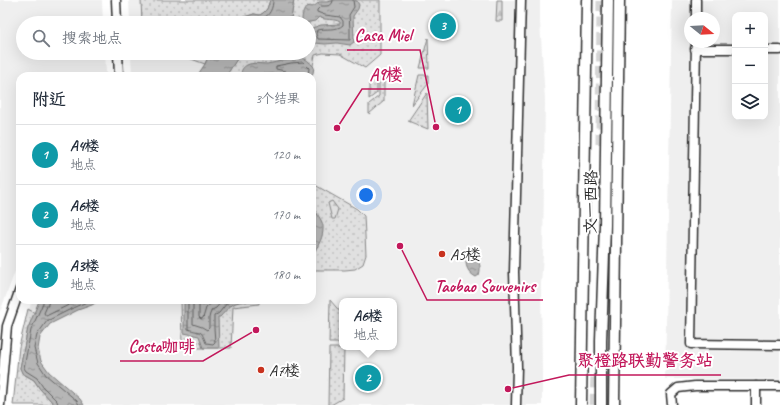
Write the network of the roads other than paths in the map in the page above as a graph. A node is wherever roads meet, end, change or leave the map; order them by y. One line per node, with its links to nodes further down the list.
1 (116, 0): 8 (street)
2 (521, 0): 23 (street)
3 (587, 0): 24 (main road, 文一西路)
4 (608, 0): 17 (main road, 文一西路)
5 (619, 0): 16 (main road)
6 (696, 0): 7 (street)
7 (696, 12)
8 (117, 16)
9 (695, 48): 19 (street)
10 (719, 48): 11 (street)
11 (732, 50)
12 (768, 50): 13 (street)
13 (780, 50)
14 (118, 60): 15 (street)
15 (118, 72)
16 (616, 234): 17 (main road); 26 (main road)
17 (604, 271): 25 (main road, 文一西路)
18 (16, 301): 22 (street)
19 (780, 345)
20 (756, 386): 21 (street); 27 (street); 28 (street)
21 (780, 386)
22 (0, 405)
23 (516, 405)
24 (580, 405)
25 (601, 405)
26 (614, 405)
27 (672, 405)
28 (756, 405)

